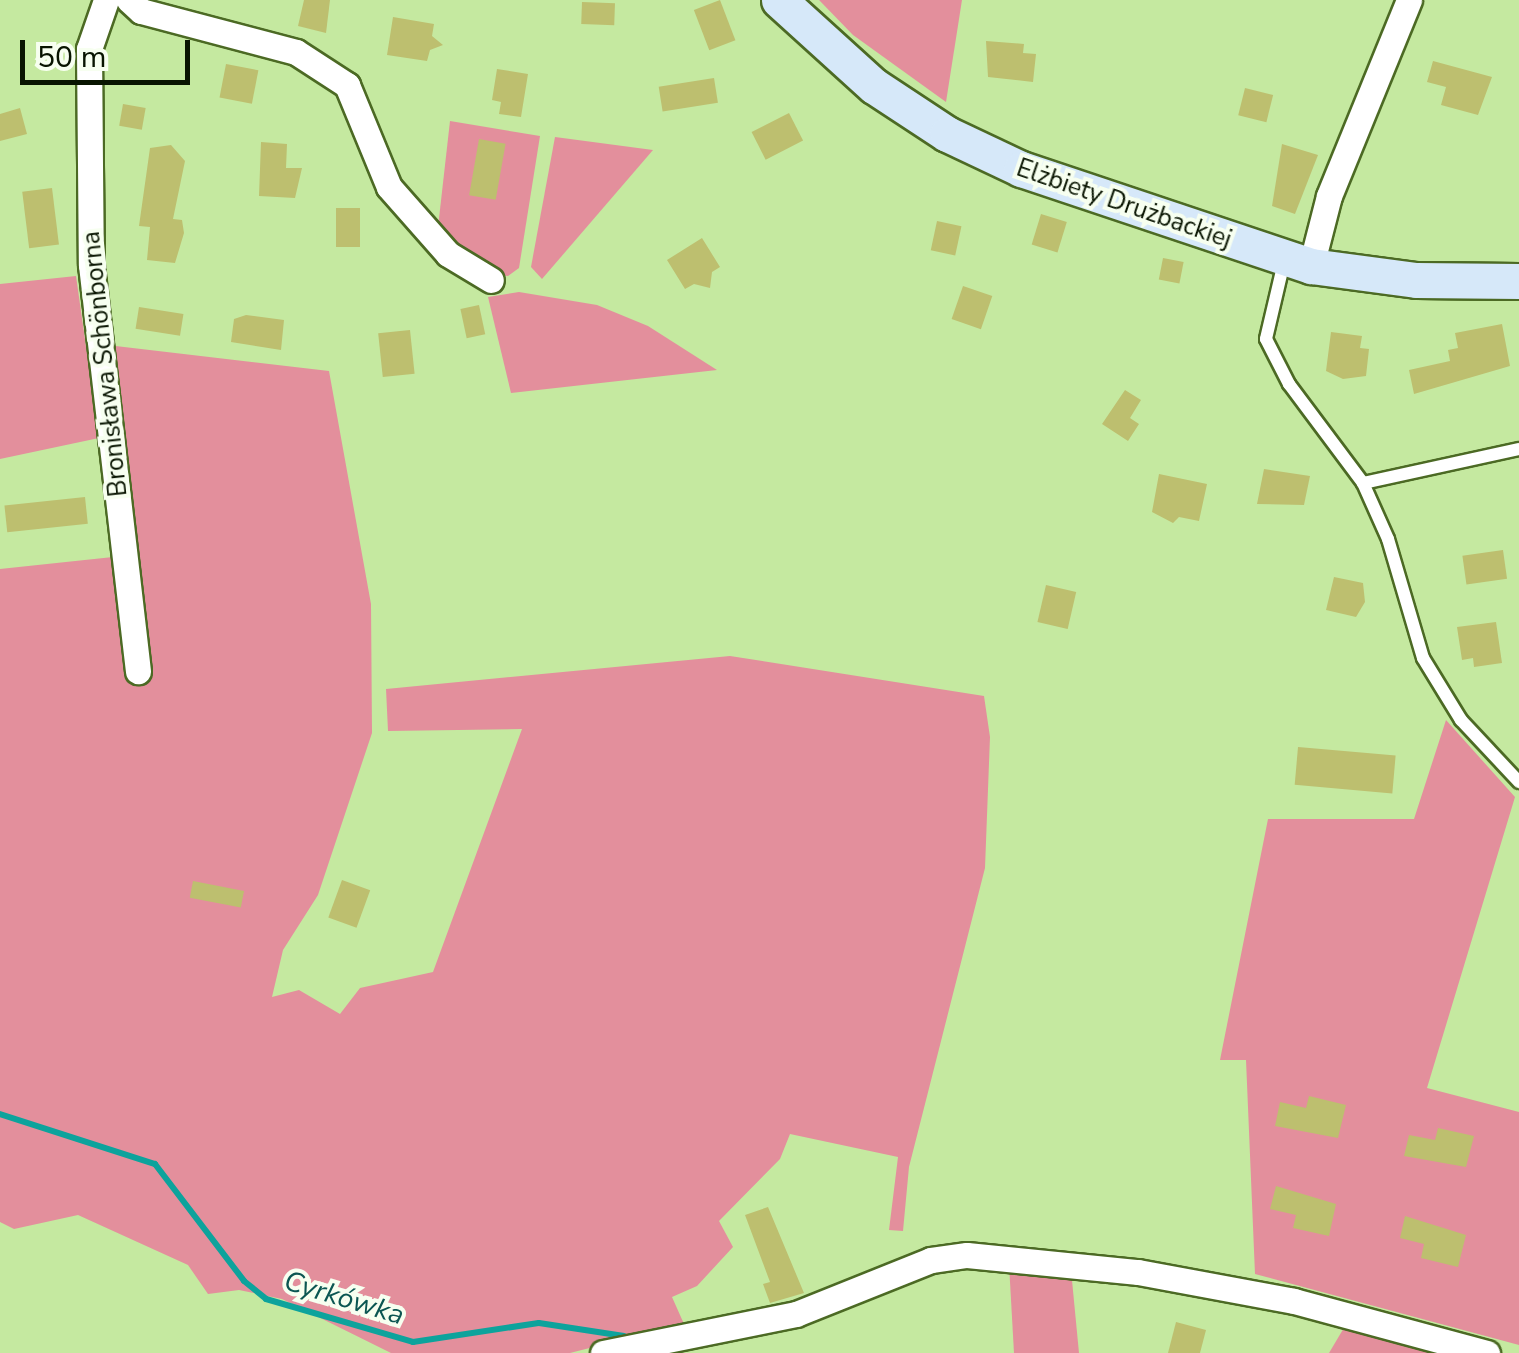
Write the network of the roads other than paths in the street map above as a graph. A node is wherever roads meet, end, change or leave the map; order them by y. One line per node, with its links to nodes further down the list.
1 (106, 0): 10 (street, Bronisława Schönborna)
2 (130, 0): 6 (street)
3 (779, 0): 5 (street, Elżbiety Drużbackiej)
4 (1409, 0): 5 (street)
5 (1298, 263): 7 (street, Elżbiety Drużbackiej); 9 (lane)
6 (491, 280)
7 (1519, 281)
8 (1519, 449): 9 (lane)
9 (1363, 483): 11 (lane)
10 (138, 671)
11 (1519, 782)
12 (603, 1353): 13 (street)
13 (1487, 1353)

